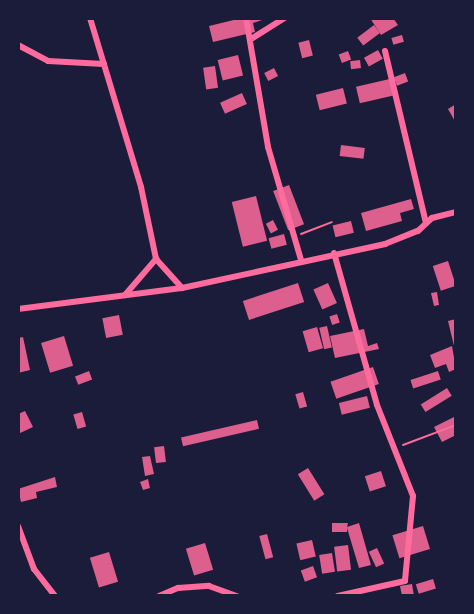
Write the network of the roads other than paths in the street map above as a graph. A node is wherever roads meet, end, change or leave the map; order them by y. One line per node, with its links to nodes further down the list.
1 (90, 18): 7 (street)
2 (246, 18): 4 (street)
3 (285, 18): 4 (street)
4 (251, 39): 12 (street)
5 (18, 45): 7 (street)
6 (385, 51): 9 (street)
7 (104, 64): 11 (street)
8 (456, 212): 9 (street)
9 (426, 224): 10 (street)
10 (334, 253): 12 (street); 20 (street)
11 (156, 259): 13 (street); 14 (street)
12 (301, 260): 13 (street)
13 (182, 288): 14 (street)
14 (125, 296): 15 (street)
15 (18, 309)
16 (18, 526): 17 (street)
17 (55, 596)
18 (159, 596): 19 (street)
19 (237, 596)
20 (338, 596)

